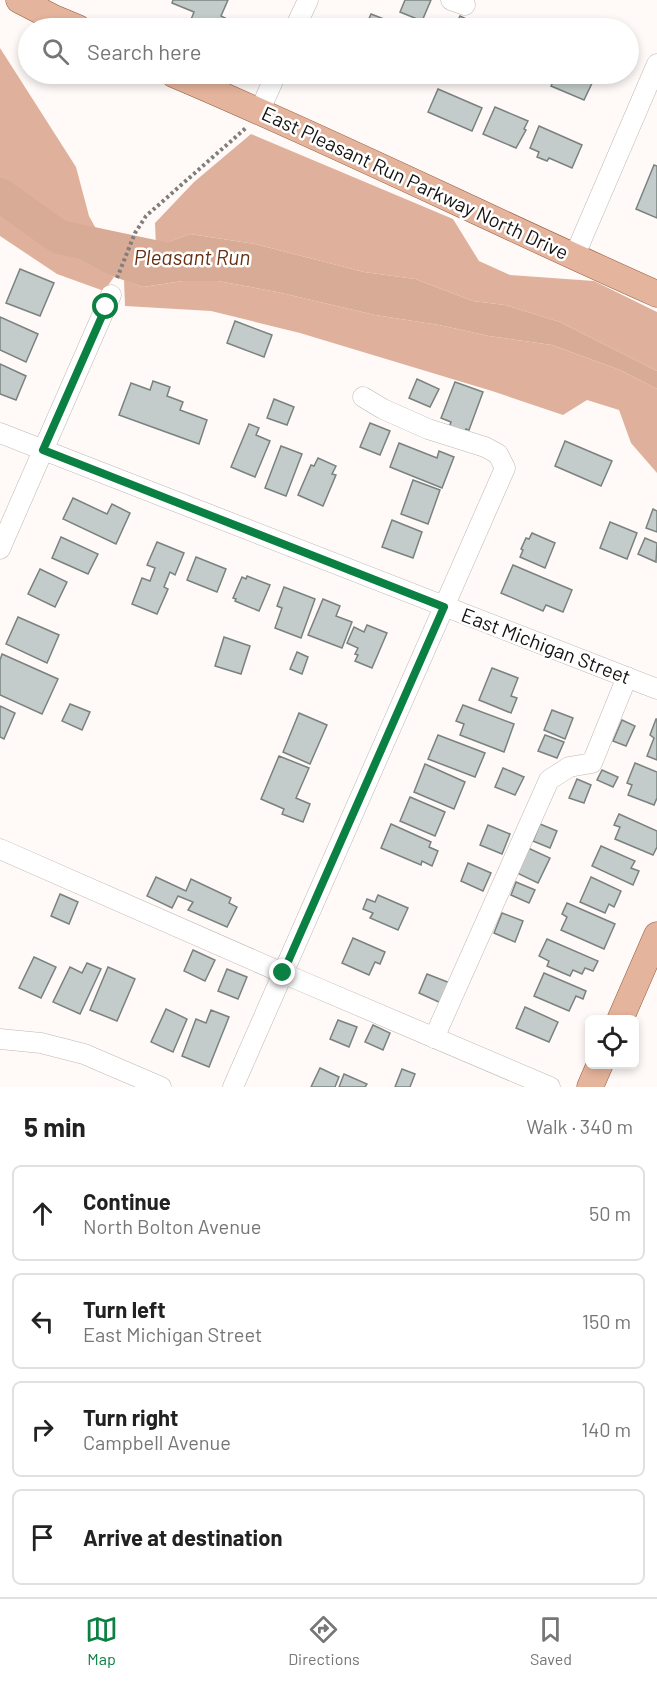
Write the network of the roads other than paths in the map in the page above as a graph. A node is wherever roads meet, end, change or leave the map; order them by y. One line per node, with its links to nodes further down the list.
1 (21, 0): 3 (main road)
2 (308, 0): 4 (street)
3 (54, 18)
4 (300, 18)
5 (657, 64): 9 (street)
6 (197, 84): 8 (main road, East Pleasant Run Parkway North Drive)
7 (272, 84): 8 (street)
8 (260, 110): 9 (main road, East Pleasant Run Parkway North Drive)
9 (574, 257): 10 (main road, East Pleasant Run Parkway North Drive)
10 (657, 294)
11 (111, 295): 14 (street)
12 (363, 398): 16 (street)
13 (0, 433): 14 (street, East Michigan Street)
14 (43, 450): 15 (street); 16 (street, East Michigan Street)
15 (0, 549)
16 (444, 607): 17 (street, East Michigan Street); 21 (street)
17 (627, 678): 18 (street, East Michigan Street); 23 (street)
18 (657, 689)
19 (0, 849): 21 (street)
20 (657, 935): 22 (main road)
21 (283, 973): 23 (street); 27 (street)
22 (622, 1015)
23 (434, 1038): 28 (street)
24 (0, 1039): 26 (street)
25 (598, 1069): 29 (main road)
26 (161, 1087)
27 (233, 1087)
28 (550, 1087)
29 (590, 1087)

